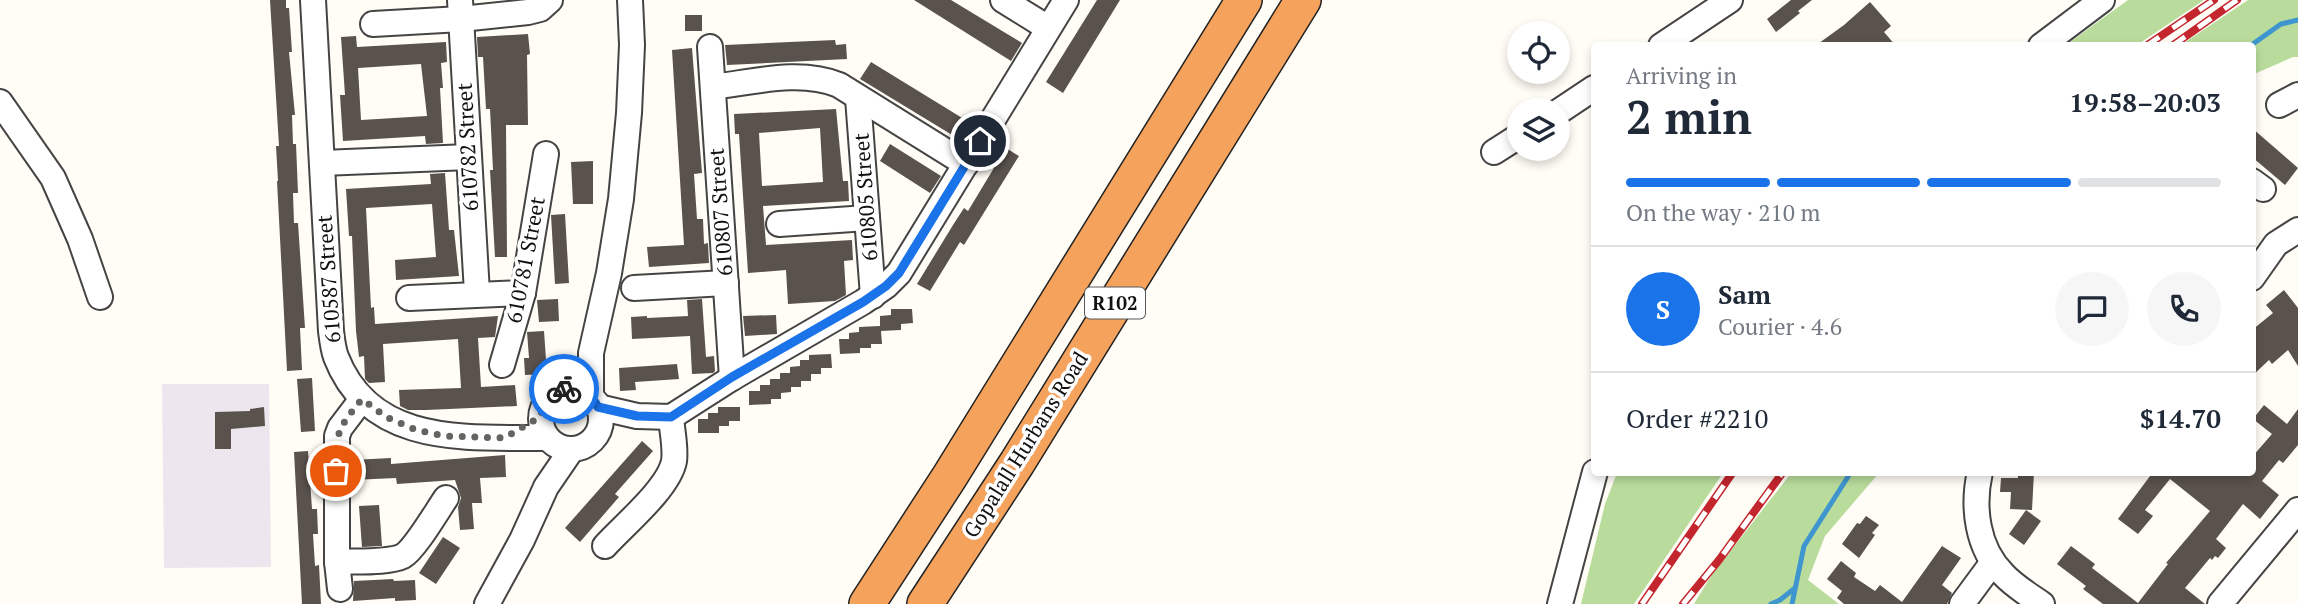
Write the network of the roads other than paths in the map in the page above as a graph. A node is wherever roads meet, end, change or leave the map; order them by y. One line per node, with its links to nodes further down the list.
1 (313, 0): 25 (street, 610587 Street)
2 (550, 0): 10 (street)
3 (630, 0): 38 (street)
4 (1003, 0): 12 (street)
5 (1066, 0): 12 (street)
6 (1244, 0): 55 (highway, R102)
7 (1303, 0): 56 (highway, Gopalall Hurbans Road / R102)
8 (1730, 0): 13 (street)
9 (2102, 0): 14 (street)
10 (460, 10): 11 (street); 24 (street, 610782 Street)
11 (373, 23)
12 (1048, 28): 26 (street)
13 (1667, 42)
14 (2046, 42)
15 (710, 47): 16 (street, 610807 Street)
16 (713, 87): 18 (street); 31 (street, 610807 Street)
17 (1591, 90): 20 (street)
18 (858, 98): 26 (street); 27 (street, 610805 Street)
19 (0, 102): 36 (street)
20 (1570, 104)
21 (1507, 144): 22 (street)
22 (1494, 152)
23 (546, 154): 34 (street, 610781 Street)
24 (469, 158): 25 (street); 33 (street, 610782 Street)
25 (321, 163): 42 (street, 610587 Street)
26 (966, 164): 35 (street)
27 (867, 218): 28 (street); 35 (street, 610805 Street)
28 (779, 224)
29 (2298, 230): 30 (street)
30 (2256, 272)
31 (726, 283): 32 (street); 40 (street, 610807 Street)
32 (634, 288)
33 (477, 293): 34 (street); 37 (street)
34 (523, 293): 39 (street, 610781 Street)
35 (873, 296): 40 (street)
36 (100, 297)
37 (409, 298)
38 (591, 354): 41 (street); 43 (street)
39 (502, 365)
40 (732, 377): 44 (street)
41 (564, 389): 43 (street); 45 (street)
42 (362, 399): 45 (street, 610587 Street); 51 (street)
43 (596, 411): 44 (street); 45 (street)
44 (671, 417): 50 (street)
45 (553, 437): 54 (street)
46 (1594, 476): 57 (street)
47 (1979, 476): 52 (street)
48 (446, 498): 51 (street)
49 (2298, 510): 60 (street)
50 (605, 545)
51 (337, 562): 53 (street)
52 (1993, 562): 58 (street); 59 (street)
53 (340, 589)
54 (487, 604)
55 (867, 604)
56 (925, 604)
57 (1560, 604)
58 (1962, 604)
59 (2042, 604)
60 (2220, 604)

